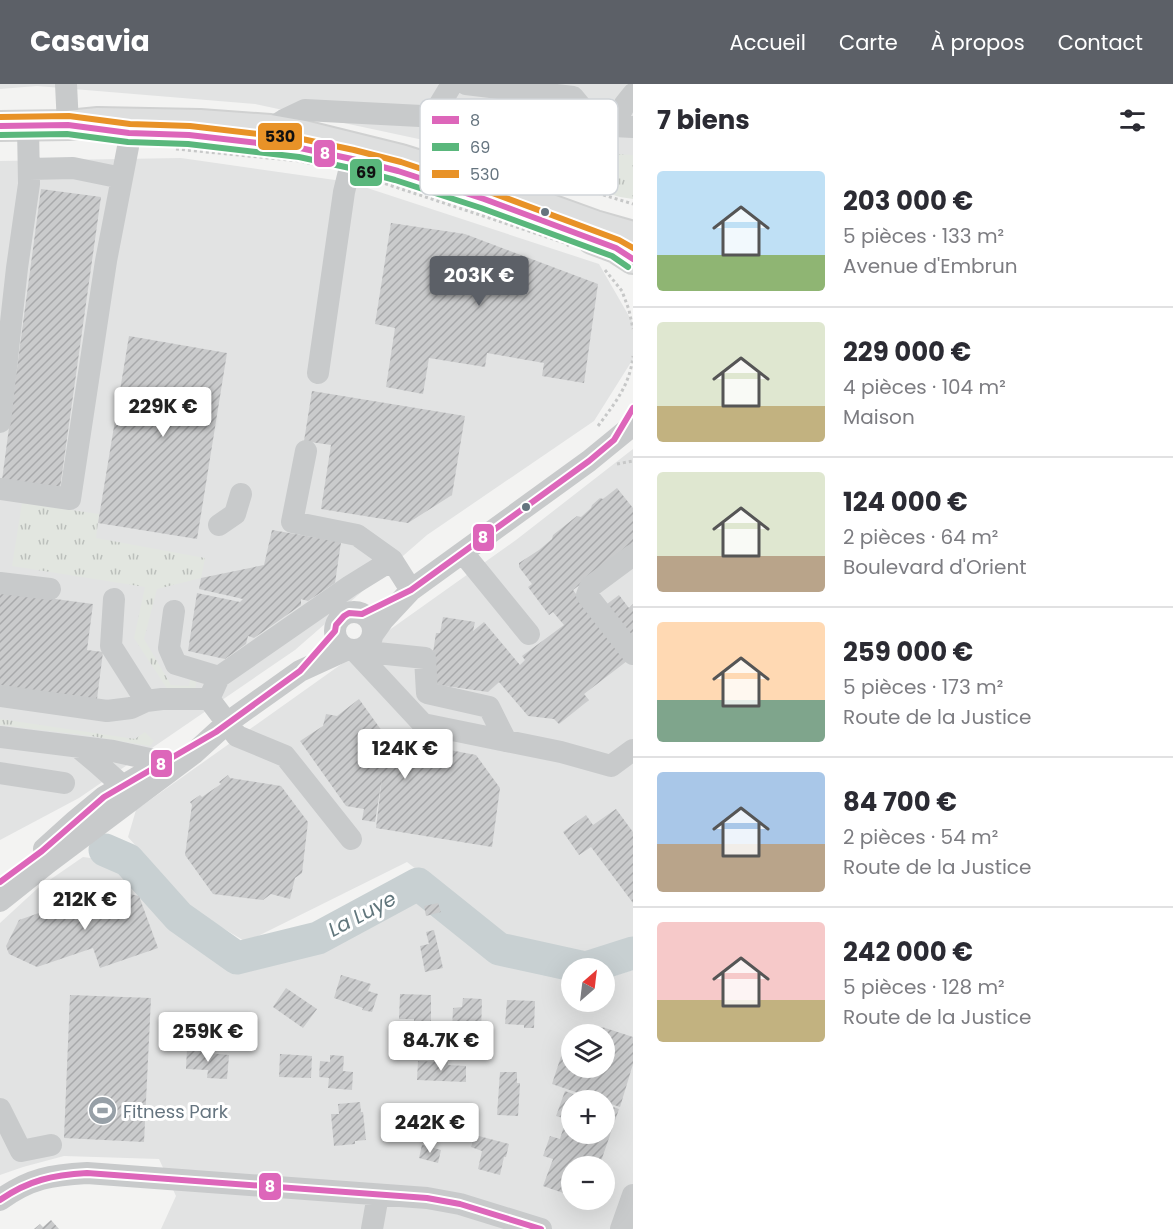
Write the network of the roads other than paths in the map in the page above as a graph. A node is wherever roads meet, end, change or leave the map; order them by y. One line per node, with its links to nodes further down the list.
1 (66, 84): 8 (street)
2 (452, 84): 5 (street)
3 (466, 84): 6 (street)
4 (633, 94): 11 (street)
5 (443, 99)
6 (575, 99)
7 (420, 116): 12 (street)
8 (68, 125): 10 (main road); 12 (main road); 13 (main road)
9 (0, 126): 10 (main road)
10 (28, 126): 16 (street)
11 (623, 126)
12 (270, 129): 15 (main road)
13 (129, 133): 14 (main road); 17 (street)
14 (352, 159): 18 (main road); 23 (street)
15 (420, 165)
16 (29, 170): 17 (street); 25 (street)
17 (122, 178): 29 (street)
18 (420, 178)
19 (471, 195): 22 (main road)
20 (512, 195): 21 (main road)
21 (633, 236)
22 (633, 259)
23 (318, 373)
24 (633, 408): 27 (street)
25 (0, 422)
26 (633, 425): 27 (street)
27 (614, 440): 32 (street)
28 (306, 451): 34 (street)
29 (0, 489)
30 (241, 494): 31 (street)
31 (219, 525)
32 (463, 553): 37 (street); 41 (street)
33 (633, 555): 43 (street)
34 (392, 560): 37 (street); 44 (street)
35 (0, 583): 36 (street)
36 (50, 589)
37 (411, 590): 40 (street); 42 (street)
38 (114, 599): 47 (street)
39 (174, 610): 44 (street)
40 (362, 614): 42 (street); 42 (street)
41 (529, 634)
42 (360, 643): 48 (street); 50 (street); 50 (street)
43 (633, 654)
44 (219, 677): 46 (street)
45 (0, 696): 47 (street)
46 (209, 699): 47 (street); 48 (street)
47 (146, 701)
48 (222, 728): 53 (street); 56 (street); 57 (street)
49 (0, 737): 52 (street)
50 (506, 741): 51 (street)
51 (633, 750)
52 (105, 757): 53 (street); 56 (street); 56 (street)
53 (163, 762): 56 (street)
54 (0, 773): 55 (street)
55 (64, 783)
56 (125, 791): 58 (street); 58 (street)
57 (351, 839)
58 (0, 887)
59 (0, 1109): 60 (street)
60 (51, 1145)
61 (378, 1195): 63 (street); 64 (street); 65 (street)
62 (633, 1195): 66 (street)
63 (0, 1200)
64 (372, 1229)
65 (541, 1229)
66 (621, 1229)

